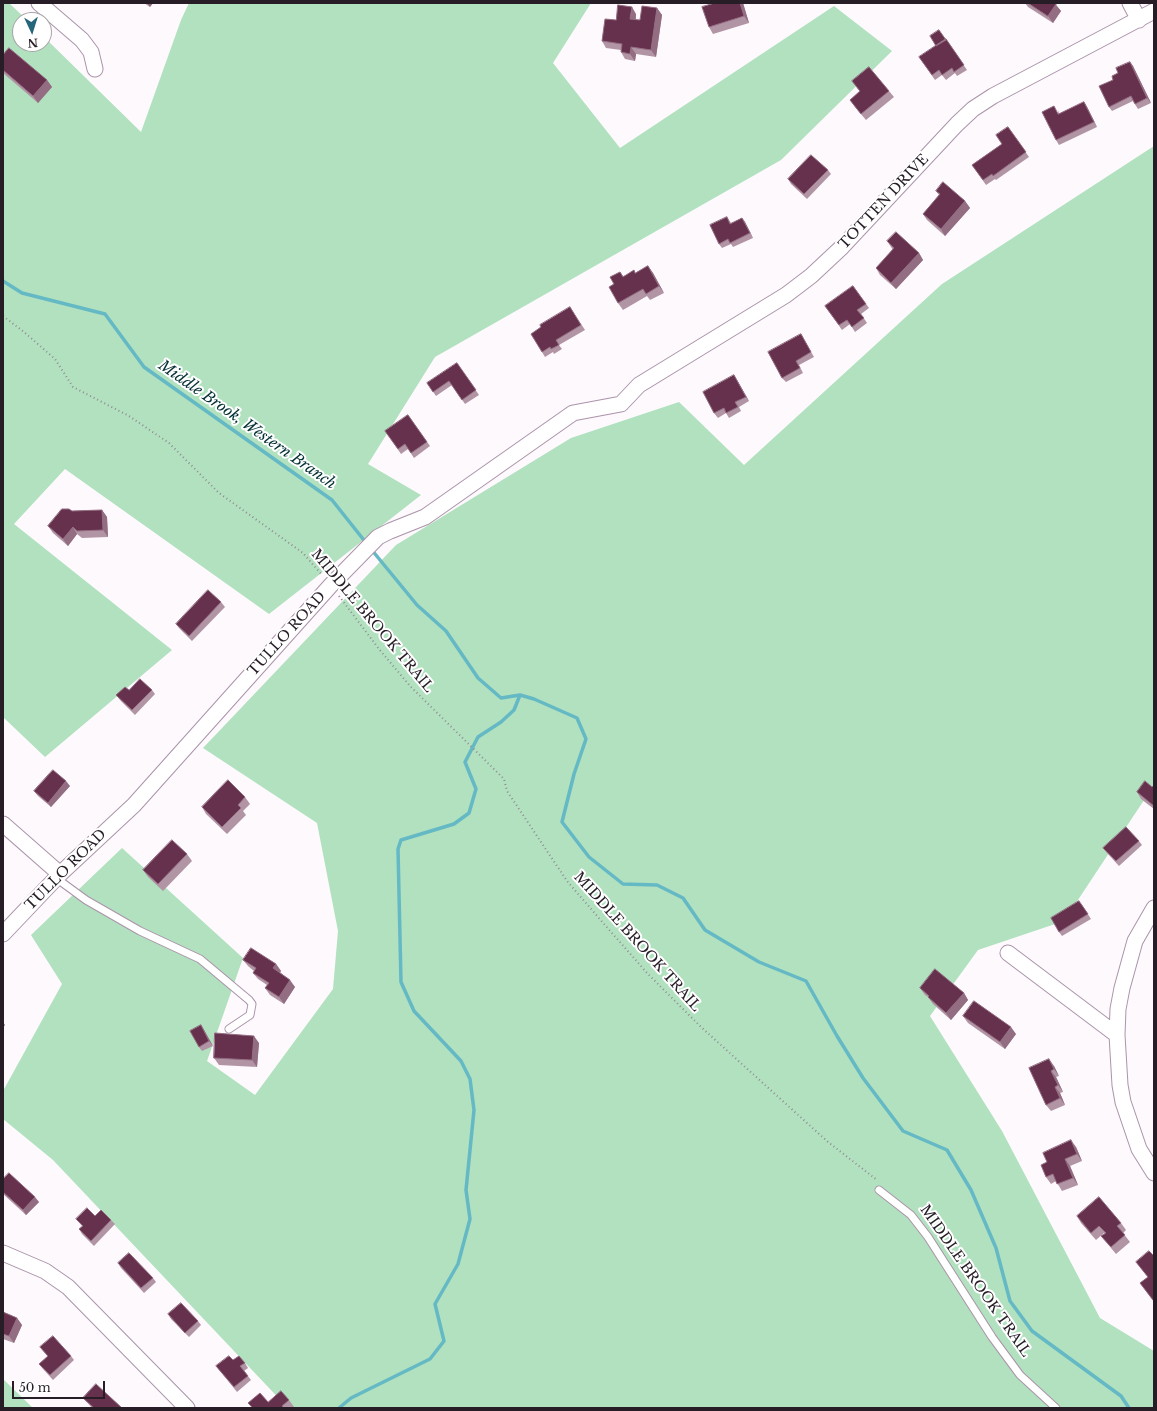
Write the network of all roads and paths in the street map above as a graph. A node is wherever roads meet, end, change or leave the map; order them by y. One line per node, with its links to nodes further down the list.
1 (39, 3): 5 (street)
2 (1130, 3): 4 (street)
3 (1154, 11): 4 (street, TOTTEN DRIVE)
4 (1139, 20): 7 (street, TOTTEN DRIVE)
5 (95, 69)
6 (3, 316): 8 (path, MIDDLE BROOK TRAIL)
7 (621, 404): 8 (street, TULLO ROAD)
8 (331, 585): 10 (street, TULLO ROAD); 17 (path, MIDDLE BROOK TRAIL)
9 (3, 824): 10 (street)
10 (58, 876): 12 (street, TULLO ROAD); 14 (lane)
11 (1154, 908): 15 (street)
12 (3, 934)
13 (1008, 953): 15 (street)
14 (229, 1028)
15 (1117, 1035): 16 (street)
16 (1154, 1173)
17 (877, 1181)
18 (879, 1190): 21 (lane)
19 (3, 1253): 20 (street)
20 (187, 1408)
21 (1056, 1408)

